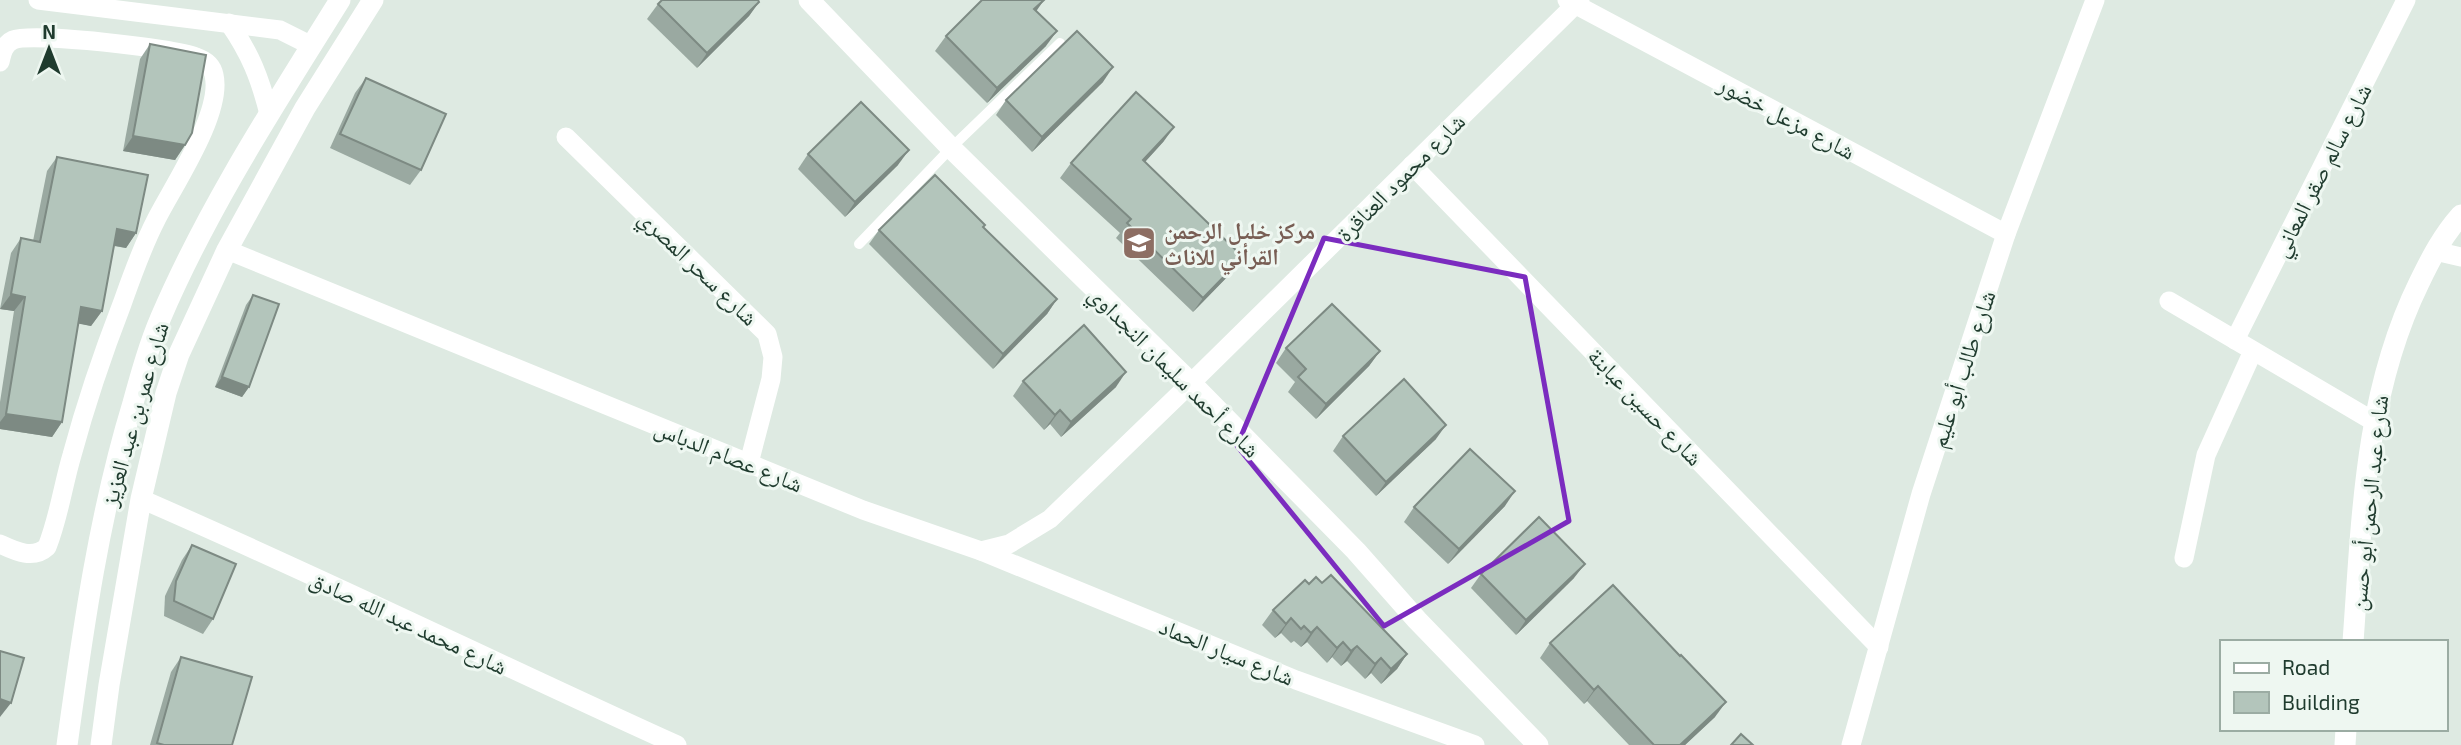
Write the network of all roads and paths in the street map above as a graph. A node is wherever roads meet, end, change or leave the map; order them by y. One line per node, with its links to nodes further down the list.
1 (38, 0): 8 (street)
2 (340, 0): 10 (street, شارع عمر بن عبد العزيز)
3 (373, 0): 19 (street, شارع عمر بن عبد العزيز)
4 (809, 0): 14 (street, شارع أحمد سليمان النجداوي)
5 (2095, 0): 17 (street, شارع طالب أبو عليم)
6 (2406, 0): 23 (street, شارع سالم صقر المعاني)
7 (1575, 1): 15 (street, شارع محمود العناقرة); 17 (street, شارع مزعل خضور)
8 (229, 23): 10 (street); 12 (street)
9 (1060, 43): 14 (lane)
10 (312, 47): 12 (street, شارع عمر بن عبد العزيز)
11 (0, 62): 29 (street)
12 (269, 114): 34 (street, شارع عمر بن عبد العزيز)
13 (566, 137): 27 (street, شارع سحر المصري)
14 (951, 148): 18 (lane); 25 (street, شارع أحمد سليمان النجداوي)
15 (1412, 165): 25 (street, شارع محمود العناقرة); 33 (street, شارع حسين عبابنة)
16 (2461, 215): 20 (street, شارع عبد الرحمن أبو حسن)
17 (2006, 234): 33 (street, شارع طالب أبو عليم)
18 (859, 244)
19 (227, 250): 27 (street, شارع عصام الدباس); 28 (street, شارع عمر بن عبد العزيز)
20 (2435, 251): 21 (street); 26 (street, شارع عبد الرحمن أبو حسن)
21 (2461, 257)
22 (2169, 301): 23 (street)
23 (2235, 340): 24 (street)
24 (2253, 351): 26 (street); 31 (street)
25 (1191, 383): 30 (street); 38 (street, شارع أحمد سليمان النجداوي)
26 (2373, 421): 32 (street, شارع عبد الرحمن أبو حسن)
27 (749, 463): 30 (street, شارع عصام الدباس)
28 (141, 499): 35 (street, شارع عمر بن عبد العزيز); 36 (street, شارع محمد عبد الله صادق)
29 (0, 544)
30 (981, 551): 37 (street, شارع سيار الحماد)
31 (2184, 558)
32 (2353, 640)
33 (1879, 647): 39 (street, شارع طالب أبو عليم)
34 (67, 745)
35 (101, 745)
36 (677, 745)
37 (1475, 745)
38 (1538, 745)
39 (1851, 745)

